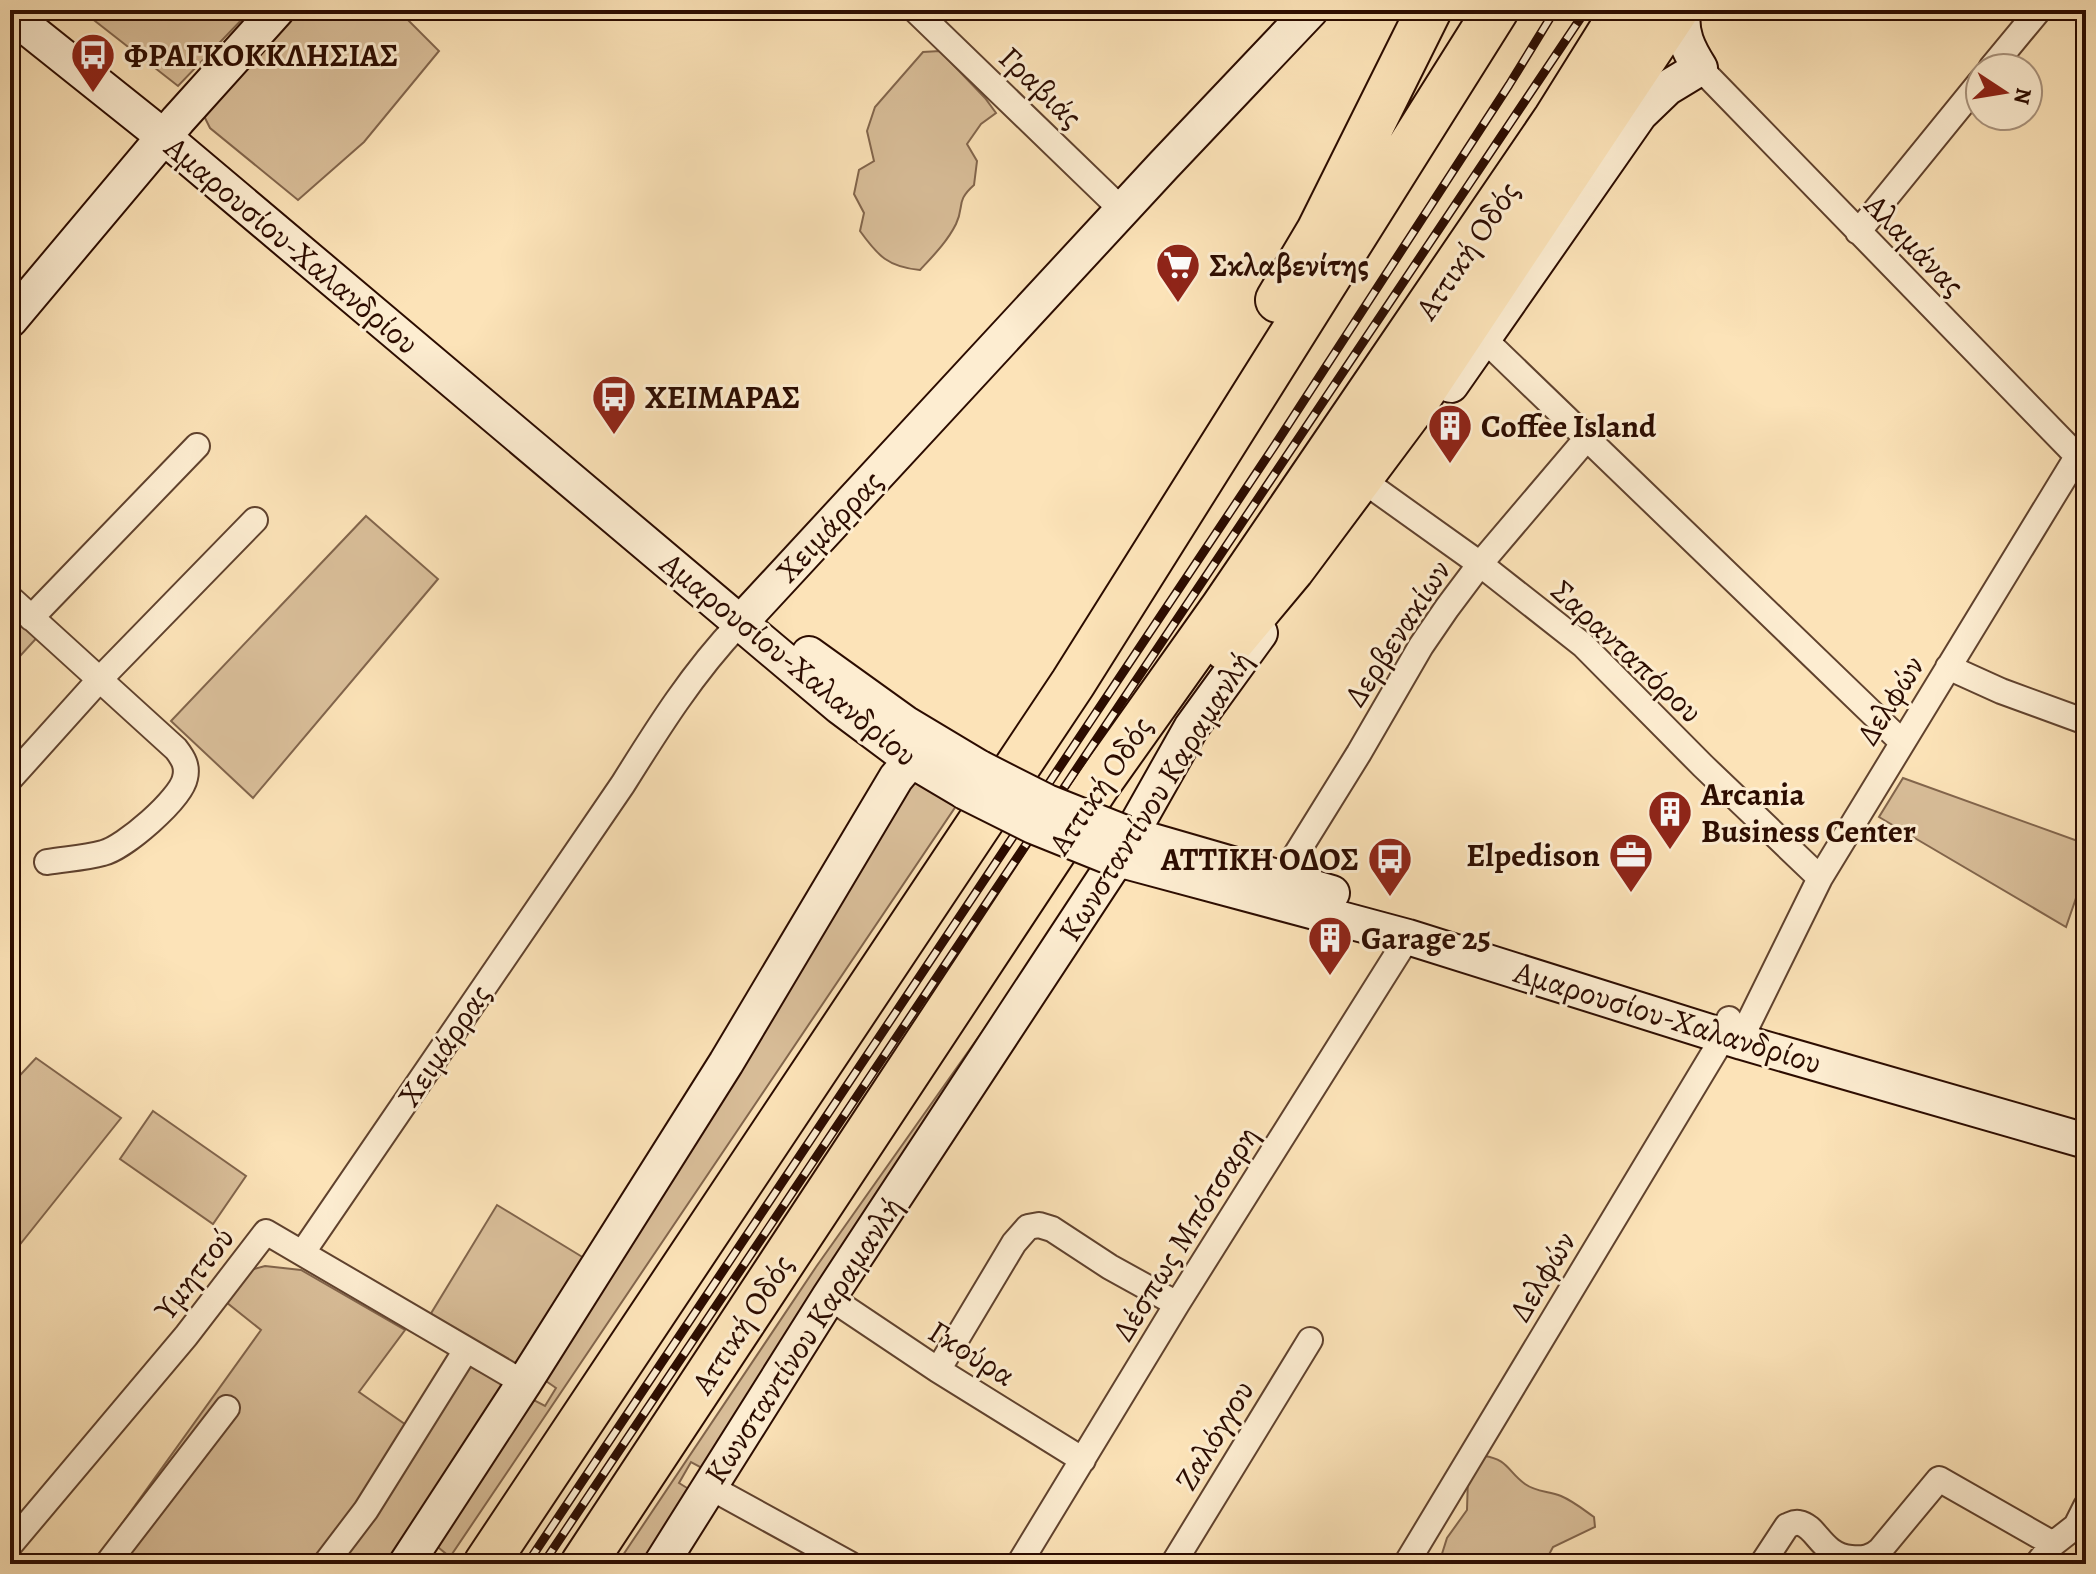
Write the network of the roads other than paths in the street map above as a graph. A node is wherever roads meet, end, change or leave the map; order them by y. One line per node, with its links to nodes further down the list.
1 (39, 10): 15 (street, Αμαρουσίου-Χαλανδρίου)
2 (277, 10): 15 (street)
3 (915, 10): 16 (street, Γραβιάς)
4 (1311, 10): 16 (street, Χειμάρρας)
5 (1429, 10): 35 (highway)
6 (1496, 10): 35 (highway)
7 (1624, 10): 36 (highway, Αττική Οδός)
8 (1676, 10): 36 (highway)
9 (1683, 10): 13 (street)
10 (2039, 10): 12 (street)
11 (10, 14): 15 (street, Αμαρουσίου-Χαλανδρίου)
12 (2004, 52)
13 (1700, 68): 17 (street, Αλαμάνας); 19 (street, Κωνσταντίνου Καραμανλή)
14 (1964, 102): 17 (street)
15 (171, 128): 18 (street); 27 (street, Αμαρουσίου-Χαλανδρίου)
16 (1122, 210): 27 (street, Χειμάρρας)
17 (1858, 232): 22 (street, Αλαμάνας)
18 (10, 320)
19 (1484, 339): 20 (street); 23 (street, Κωνσταντίνου Καραμανλή)
20 (1587, 438): 25 (street, Δερβενακίων); 32 (street)
21 (197, 446): 28 (street)
22 (2083, 455): 29 (street, Δελφών)
23 (1375, 489): 25 (street, Σαρανταπόρου); 37 (street, Κωνσταντίνου Καραμανλή)
24 (255, 520): 30 (street)
25 (1480, 564): 39 (street, Δερβενακίων); 40 (street, Σαρανταπόρου)
26 (10, 598): 28 (street)
27 (745, 616): 33 (street, Αμαρουσίου-Χαλανδρίου); 35 (street, Αμαρουσίου-Χαλανδρίου); 45 (street, Χειμάρρας)
28 (31, 618): 30 (street)
29 (1948, 667): 31 (street); 32 (street, Δελφών)
30 (100, 679): 34 (street); 38 (street)
31 (2086, 722)
32 (1902, 742): 40 (street, Δελφών)
33 (911, 760): 35 (street, Αμαρουσίου-Χαλανδρίου); 51 (street)
34 (10, 779)
35 (969, 783): 37 (street, Αμαρουσίου-Χαλανδρίου, bridge); 62 (highway)
36 (1098, 784): 63 (highway, Αττική Οδός)
37 (1121, 846): 39 (street, Αμαρουσίου-Χαλανδρίου); 41 (street, Αμαρουσίου-Χαλανδρίου); 46 (street, Κωνσταντίνου Καραμανλή)
38 (47, 862)
39 (1282, 877): 42 (street, Αμαρουσίου-Χαλανδρίου)
40 (1820, 878): 42 (street, Δελφών)
41 (1408, 937): 42 (street, Αμαρουσίου-Χαλανδρίου); 47 (street, Δέσπως Μπότσαρη)
42 (1736, 1030): 43 (street, Αμαρουσίου-Χαλανδρίου); 44 (street, Αμαρουσίου-Χαλανδρίου); 67 (street, Δελφών)
43 (2086, 1122)
44 (2086, 1141)
45 (303, 1252): 49 (street, Υμηττού); 57 (street, Υμηττού)
46 (829, 1297): 50 (street, Γκούρα); 54 (street, Κωνσταντίνου Καραμανλή)
47 (1177, 1304): 50 (street); 53 (street, Δέσπως Μπότσαρη)
48 (1310, 1340): 66 (street, Ζαλόγγου)
49 (466, 1350): 51 (street, Υμηττού); 61 (street)
50 (938, 1370): 53 (street, Γκούρα)
51 (524, 1383): 58 (street)
52 (227, 1408): 60 (street)
53 (1083, 1460): 65 (street, Δέσπως Μπότσαρη)
54 (708, 1486): 59 (street); 64 (street, Κωνσταντίνου Καραμανλή)
55 (2083, 1521): 56 (street)
56 (2053, 1544): 68 (street); 69 (street)
57 (10, 1545)
58 (417, 1560)
59 (840, 1562)
60 (107, 1564)
61 (325, 1564)
62 (486, 1564)
63 (583, 1564)
64 (661, 1564)
65 (1019, 1564)
66 (1173, 1564)
67 (1406, 1564)
68 (1762, 1564)
69 (2037, 1564)

